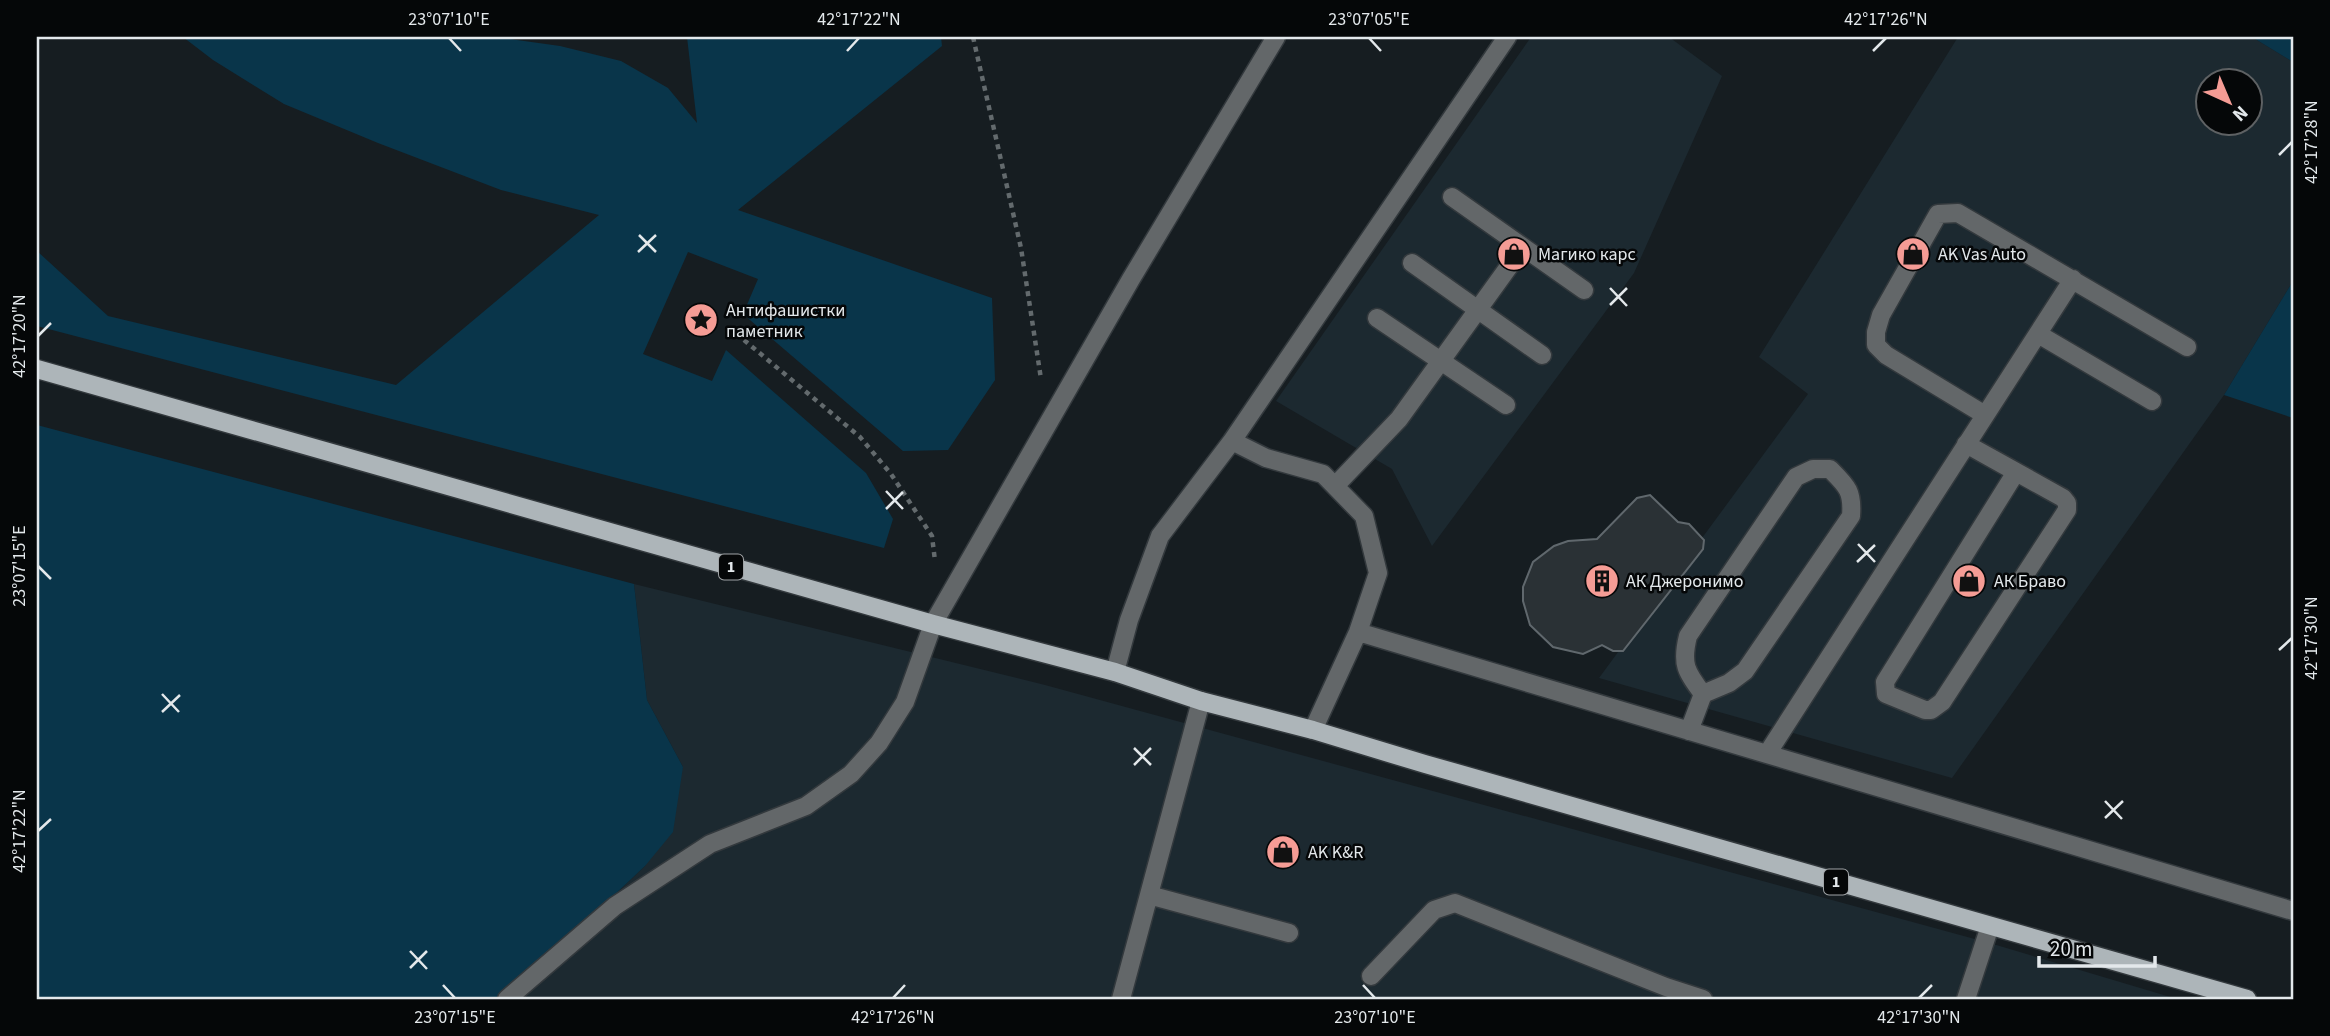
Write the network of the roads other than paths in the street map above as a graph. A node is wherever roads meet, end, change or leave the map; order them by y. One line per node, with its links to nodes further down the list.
1 (1276, 37): 22 (street)
2 (1507, 37): 18 (street)
3 (1452, 197): 4 (street)
4 (1523, 247): 7 (street); 8 (street)
5 (1412, 263): 8 (street)
6 (2073, 279): 10 (street); 11 (street); 17 (street)
7 (1584, 290)
8 (1478, 310): 12 (street); 13 (street)
9 (1377, 318): 13 (street)
10 (2038, 334): 15 (street); 17 (street)
11 (2188, 347)
12 (1542, 355)
13 (1441, 361): 16 (street); 21 (street)
14 (37, 369): 22 (main road, 1)
15 (2152, 401)
16 (1506, 405)
17 (1985, 415): 19 (street)
18 (1232, 440): 21 (street); 24 (street)
19 (1966, 444): 20 (street); 29 (street)
20 (2016, 472): 20 (street)
21 (1335, 485): 23 (street)
22 (933, 625): 24 (main road, 1); 35 (street)
23 (1358, 632): 27 (street); 28 (street)
24 (1115, 672): 26 (main road, 1)
25 (1703, 694): 25 (street); 28 (street)
26 (1201, 701): 27 (main road, 1); 30 (street)
27 (1313, 730): 32 (main road, 1)
28 (1689, 731): 29 (street)
29 (1766, 754): 31 (street)
30 (1149, 895): 33 (street); 36 (street)
31 (2293, 911)
32 (1990, 926): 38 (street); 39 (main road, 1)
33 (1289, 933)
34 (1371, 976): 37 (street)
35 (507, 999)
36 (1121, 999)
37 (1703, 999)
38 (1966, 999)
39 (2247, 999)

